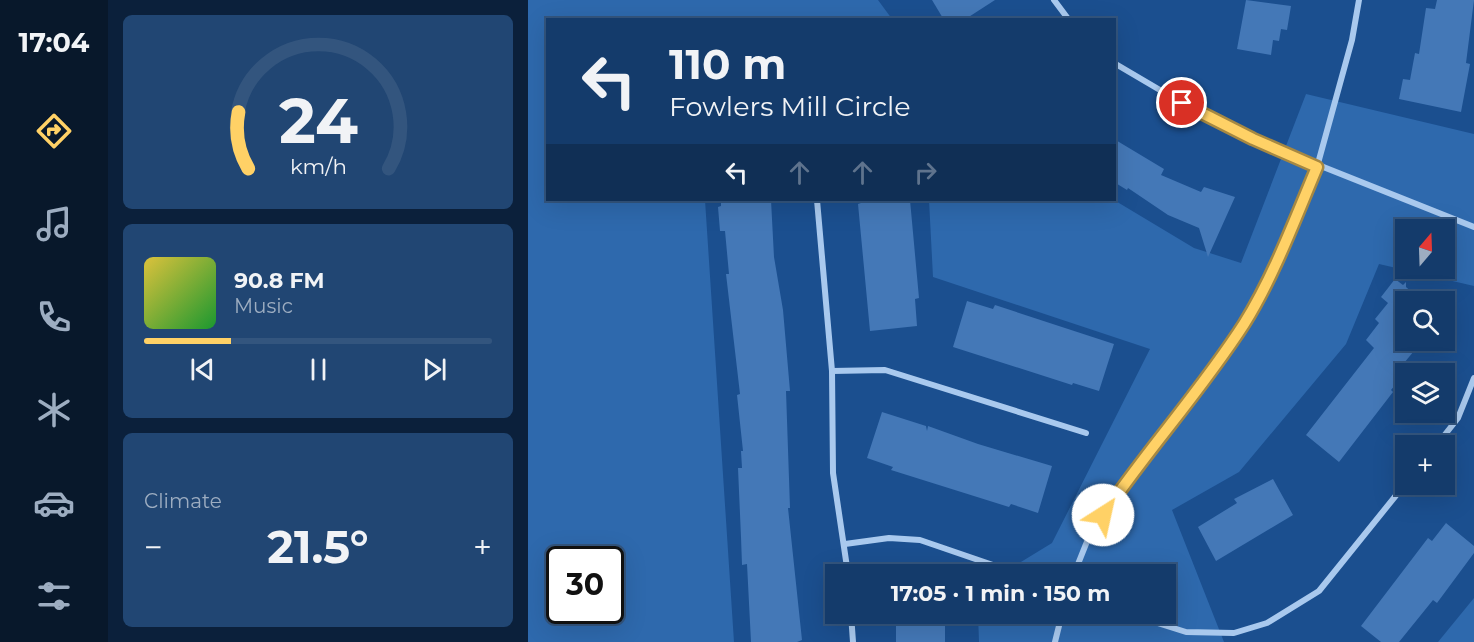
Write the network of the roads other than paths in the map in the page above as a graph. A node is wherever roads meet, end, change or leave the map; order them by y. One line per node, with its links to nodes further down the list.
1 (1054, 0): 3 (street)
2 (1359, 0): 5 (street)
3 (1068, 18)
4 (1116, 64): 5 (street)
5 (1317, 167): 7 (street); 16 (street)
6 (817, 201): 8 (street)
7 (1474, 227)
8 (832, 371): 10 (street); 13 (street)
9 (1474, 378): 11 (street)
10 (1086, 433)
11 (1445, 435)
12 (1396, 495): 19 (street)
13 (845, 544): 14 (street); 15 (street)
14 (847, 564)
15 (990, 564)
16 (1078, 564)
17 (852, 624): 20 (street)
18 (1060, 624): 21 (street)
19 (1161, 624)
20 (853, 642)
21 (1055, 642)

